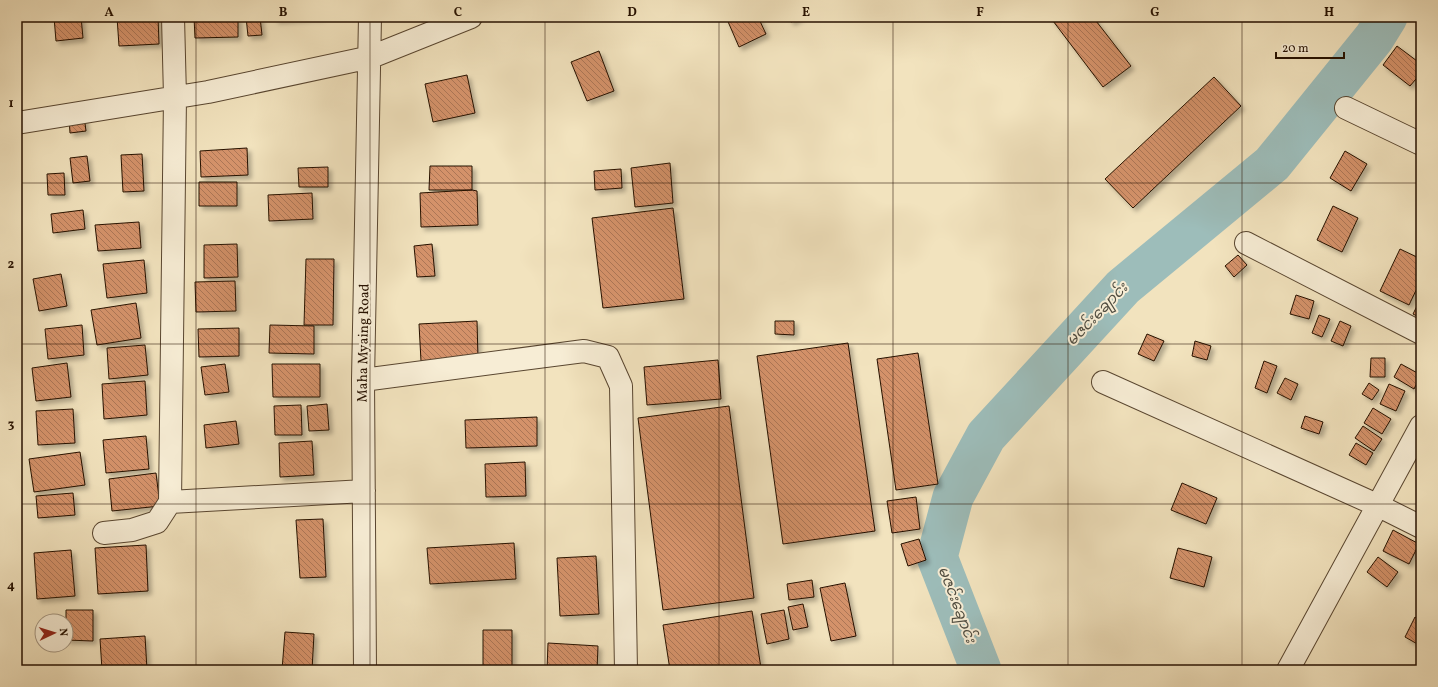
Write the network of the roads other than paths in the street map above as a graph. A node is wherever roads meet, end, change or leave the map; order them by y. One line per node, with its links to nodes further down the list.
1 (173, 17): 5 (street)
2 (370, 17): 4 (street, Maha Myaing Road)
3 (471, 17): 4 (street)
4 (371, 57): 5 (street); 11 (street, Maha Myaing Road)
5 (175, 97): 7 (street); 15 (street)
6 (1346, 108): 8 (street)
7 (17, 123)
8 (1421, 144)
9 (1246, 244): 10 (street)
10 (1421, 333)
11 (363, 380): 14 (street, Maha Myaing Road); 20 (street)
12 (1103, 382): 16 (street)
13 (1421, 426): 16 (street)
14 (364, 491): 15 (street); 19 (street, Maha Myaing Road)
15 (170, 502): 18 (street)
16 (1379, 506): 17 (street); 21 (street)
17 (1421, 527)
18 (104, 533)
19 (365, 670)
20 (626, 670)
21 (1288, 670)

